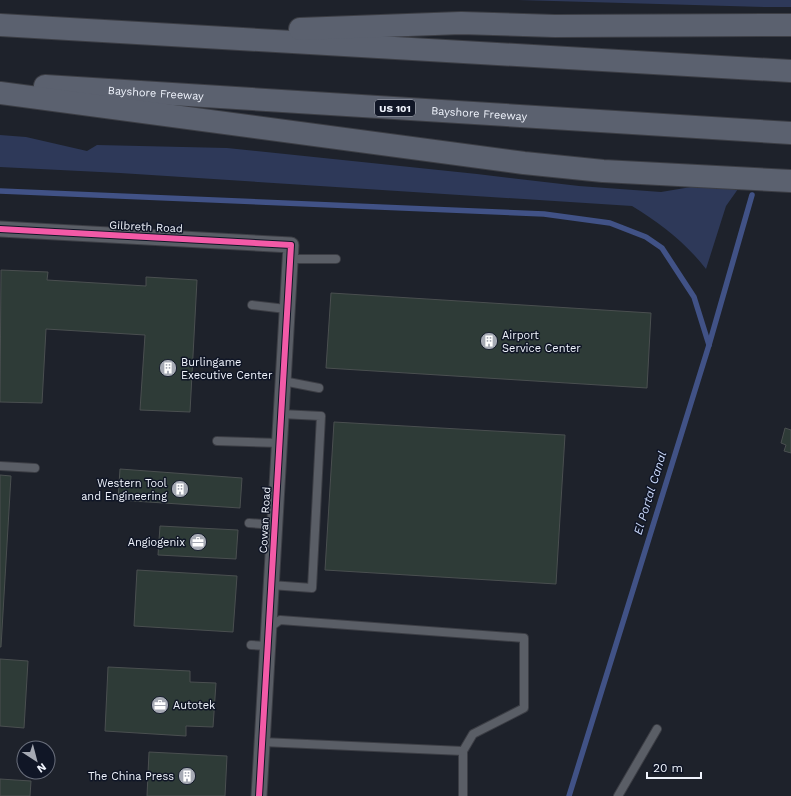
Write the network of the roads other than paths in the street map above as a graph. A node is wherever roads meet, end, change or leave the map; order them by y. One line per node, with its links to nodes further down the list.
1 (0, 25): 3 (highway)
2 (791, 25): 3 (highway)
3 (173, 34): 4 (highway)
4 (791, 71)
5 (0, 83): 7 (highway, Bayshore Freeway / US 101)
6 (0, 93): 8 (highway)
7 (791, 133)
8 (791, 181)
9 (0, 229): 10 (street, Gilbreth Road)
10 (291, 252): 11 (lane); 13 (street, Cowan Road)
11 (336, 259)
12 (252, 305): 13 (lane)
13 (286, 309): 14 (street, Cowan Road)
14 (283, 381): 15 (lane); 16 (street, Cowan Road)
15 (319, 388)
16 (281, 414): 18 (street, Cowan Road); 23 (lane)
17 (217, 441): 18 (lane)
18 (279, 444): 22 (street, Cowan Road)
19 (0, 466): 20 (lane)
20 (35, 468)
21 (249, 523): 22 (lane)
22 (275, 524): 23 (street, Cowan Road)
23 (271, 586): 24 (street, Cowan Road)
24 (269, 628): 26 (street, Cowan Road); 29 (lane)
25 (251, 646): 26 (lane)
26 (268, 646): 28 (street, Cowan Road)
27 (657, 729): 32 (lane)
28 (262, 742): 29 (lane); 30 (street, Cowan Road)
29 (463, 751): 31 (lane)
30 (259, 796)
31 (463, 796)
32 (618, 796)

